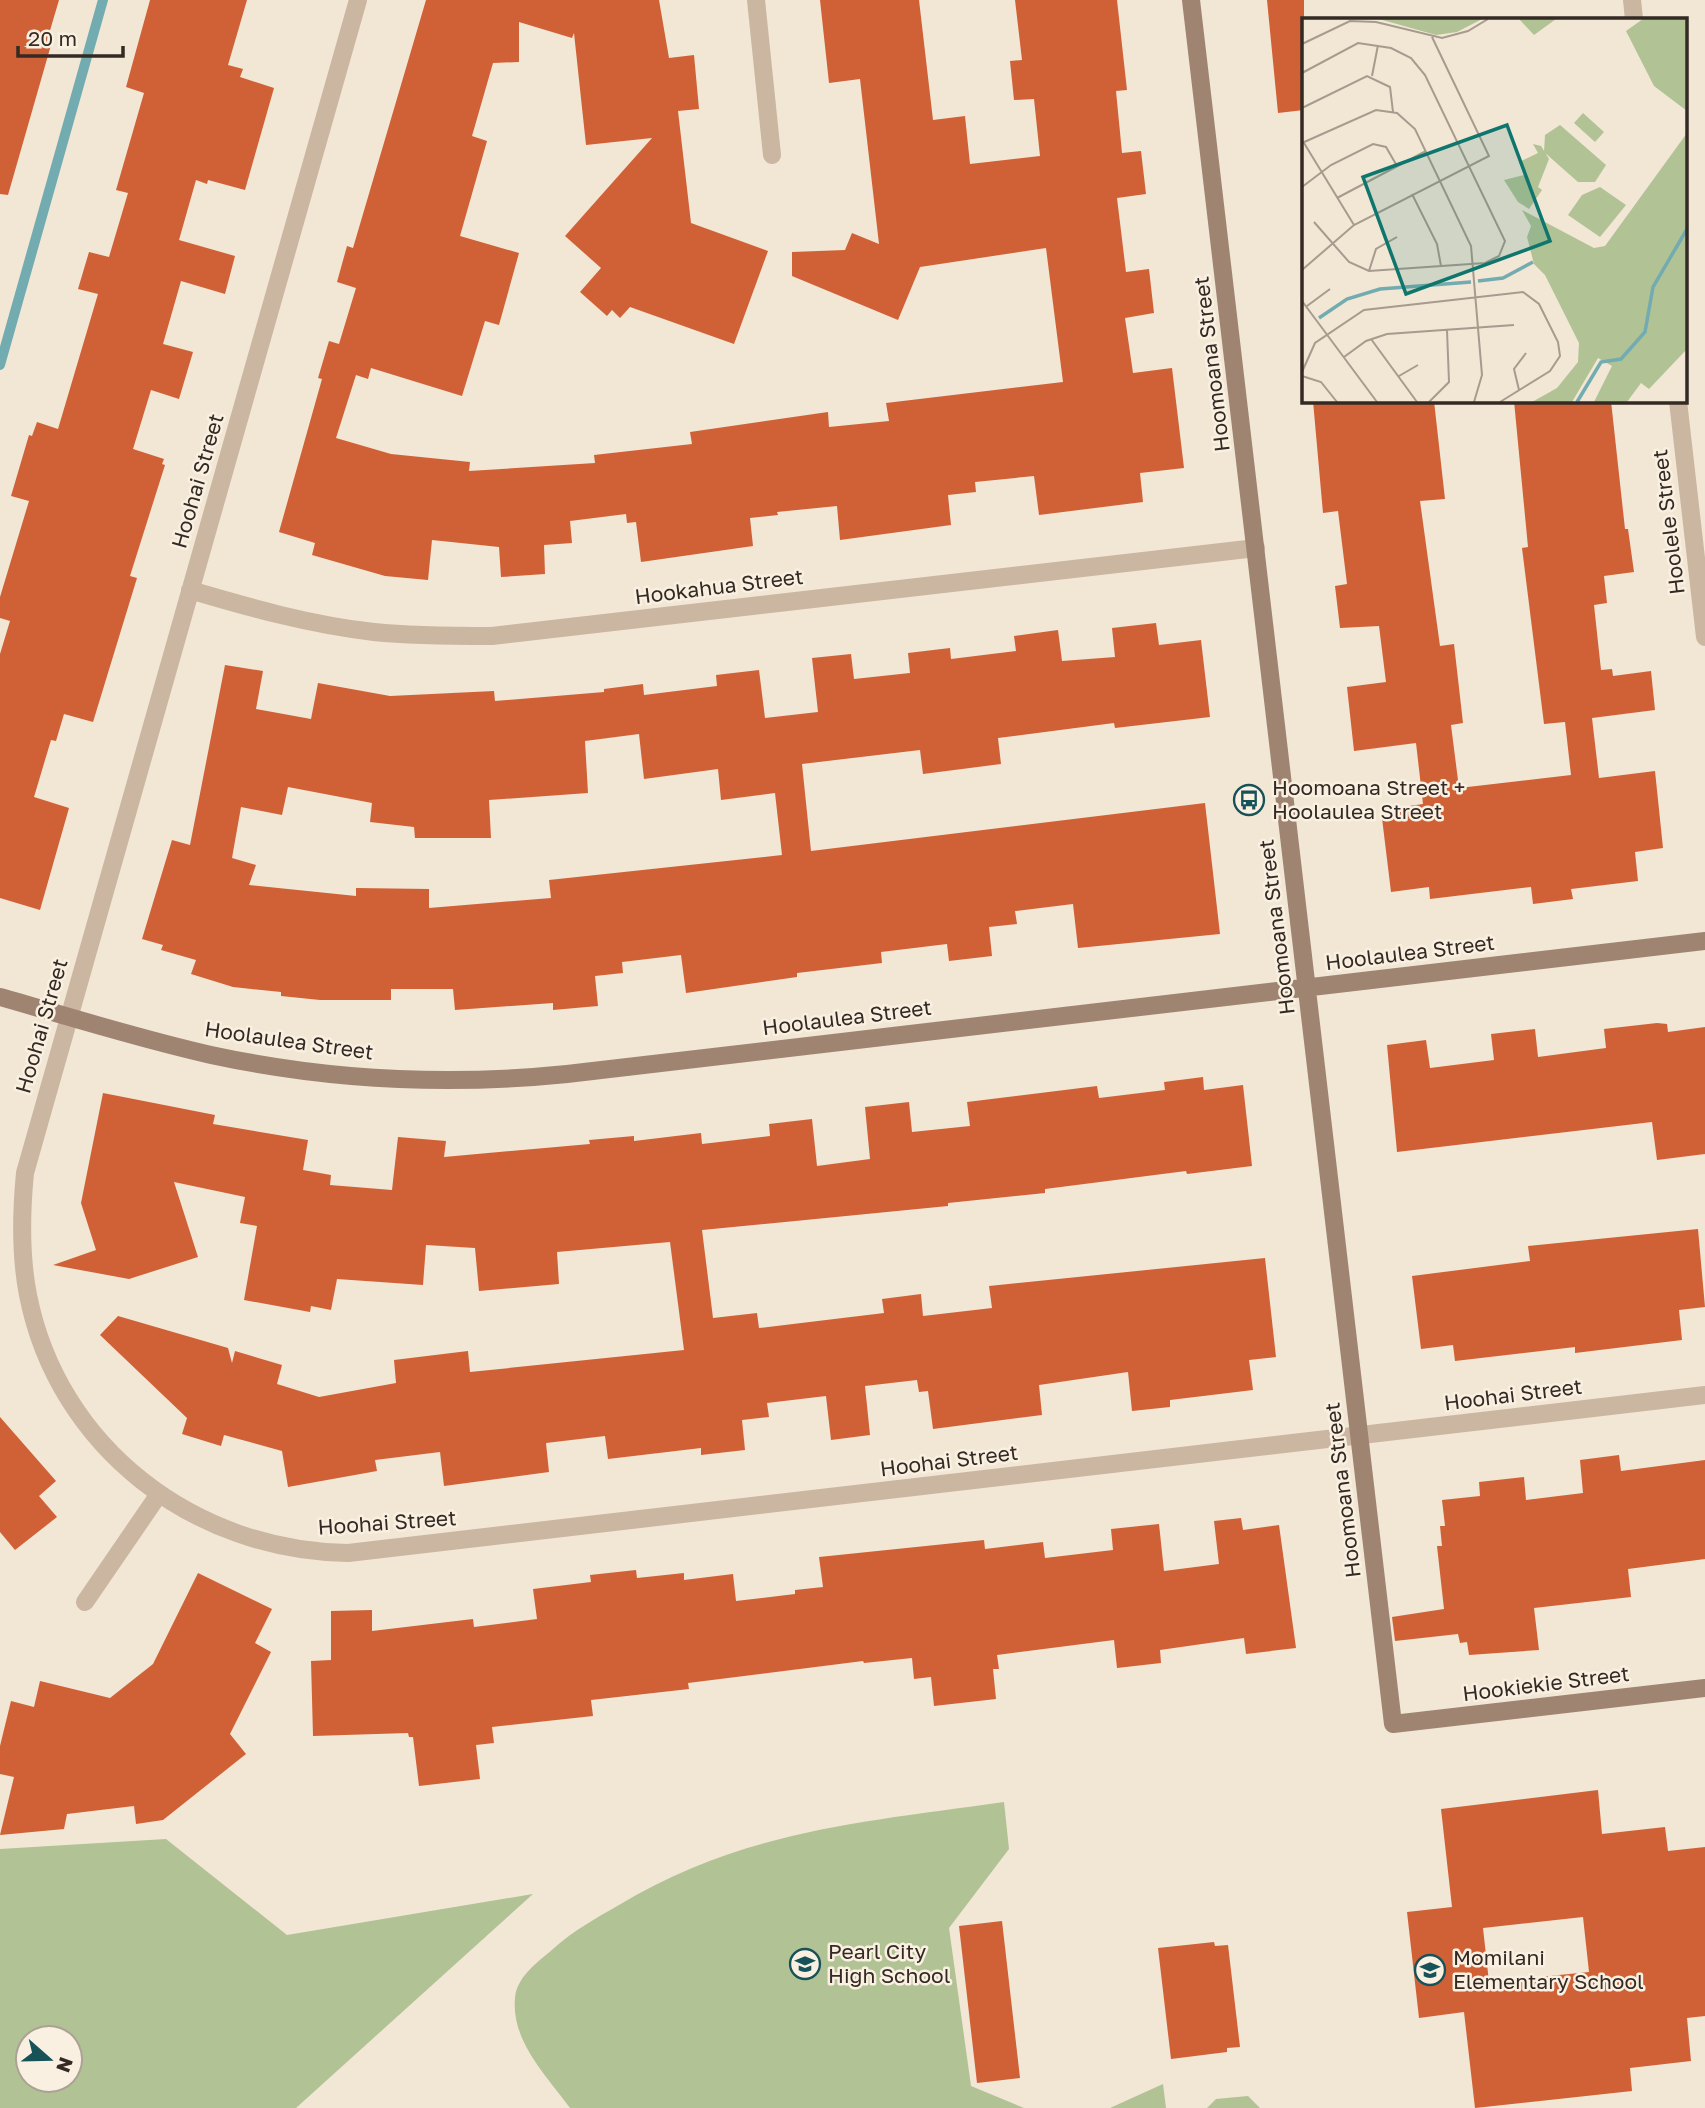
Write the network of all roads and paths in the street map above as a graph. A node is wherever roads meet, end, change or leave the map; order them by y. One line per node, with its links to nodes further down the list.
1 (358, 0): 10 (street, Hoohai Street)
2 (756, 0): 6 (street)
3 (1191, 0): 9 (street, Hoomoana Street)
4 (1632, 0): 5 (street)
5 (1634, 18)
6 (772, 155)
7 (1678, 402): 8 (street, Hoolele Street)
8 (1697, 489): 11 (street, Hoolele Street)
9 (1256, 548): 10 (street, Hookahua Street); 13 (street, Hoomoana Street)
10 (190, 590): 15 (street, Hoohai Street)
11 (1705, 637)
12 (1705, 942): 13 (street, Hoolaulea Street)
13 (1307, 988): 15 (street, Hoolaulea Street); 17 (street, Hoomoana Street)
14 (0, 997): 15 (street, Hoolaulea Street)
15 (69, 1017): 18 (street, Hoohai Street)
16 (1705, 1395): 17 (street, Hoohai Street)
17 (1359, 1436): 18 (street, Hoohai Street); 21 (street, Hoomoana Street)
18 (159, 1494): 19 (street)
19 (85, 1602)
20 (1705, 1688): 21 (street, Hookiekie Street)
21 (1393, 1724)

